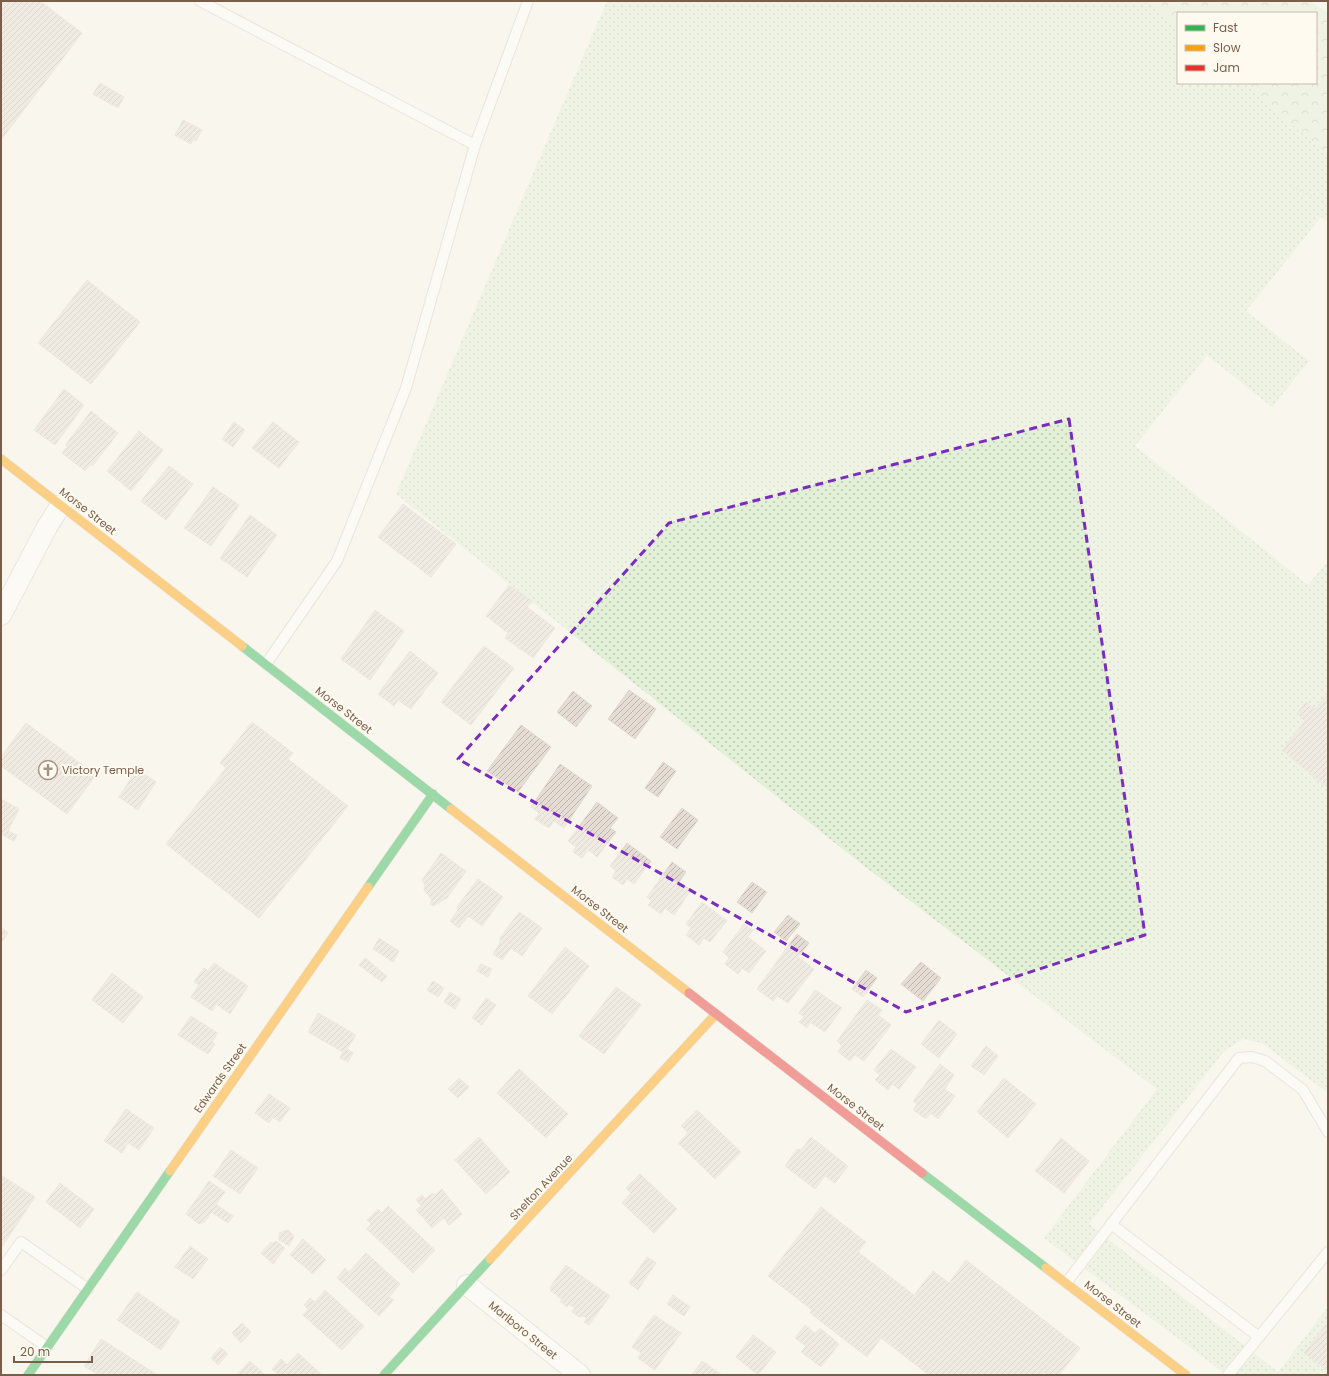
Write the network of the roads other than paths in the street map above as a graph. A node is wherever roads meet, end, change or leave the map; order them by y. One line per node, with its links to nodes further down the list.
1 (200, 1): 3 (lane)
2 (528, 1): 3 (lane)
3 (475, 145): 7 (lane)
4 (1, 459): 5 (main road, Morse Street)
5 (61, 506): 6 (street); 7 (main road, Morse Street)
6 (1, 615)
7 (266, 664): 8 (main road, Morse Street)
8 (433, 794): 9 (main road, Morse Street); 16 (main road, Edwards Street)
9 (716, 1014): 14 (main road, Morse Street); 15 (main road, Shelton Avenue)
10 (1328, 1132): 11 (lane)
11 (1111, 1224): 14 (lane); 18 (lane)
12 (1328, 1252): 18 (lane)
13 (1, 1270): 16 (lane)
14 (1066, 1283): 23 (main road, Morse Street)
15 (467, 1285): 21 (main road, Shelton Avenue); 22 (street, Marlboro Street)
16 (88, 1289): 19 (main road, Edwards Street)
17 (1, 1316): 19 (lane)
18 (1259, 1337): 24 (lane)
19 (47, 1347): 20 (main road, Edwards Street)
20 (28, 1375)
21 (384, 1375)
22 (580, 1375)
23 (1186, 1375)
24 (1228, 1375)

